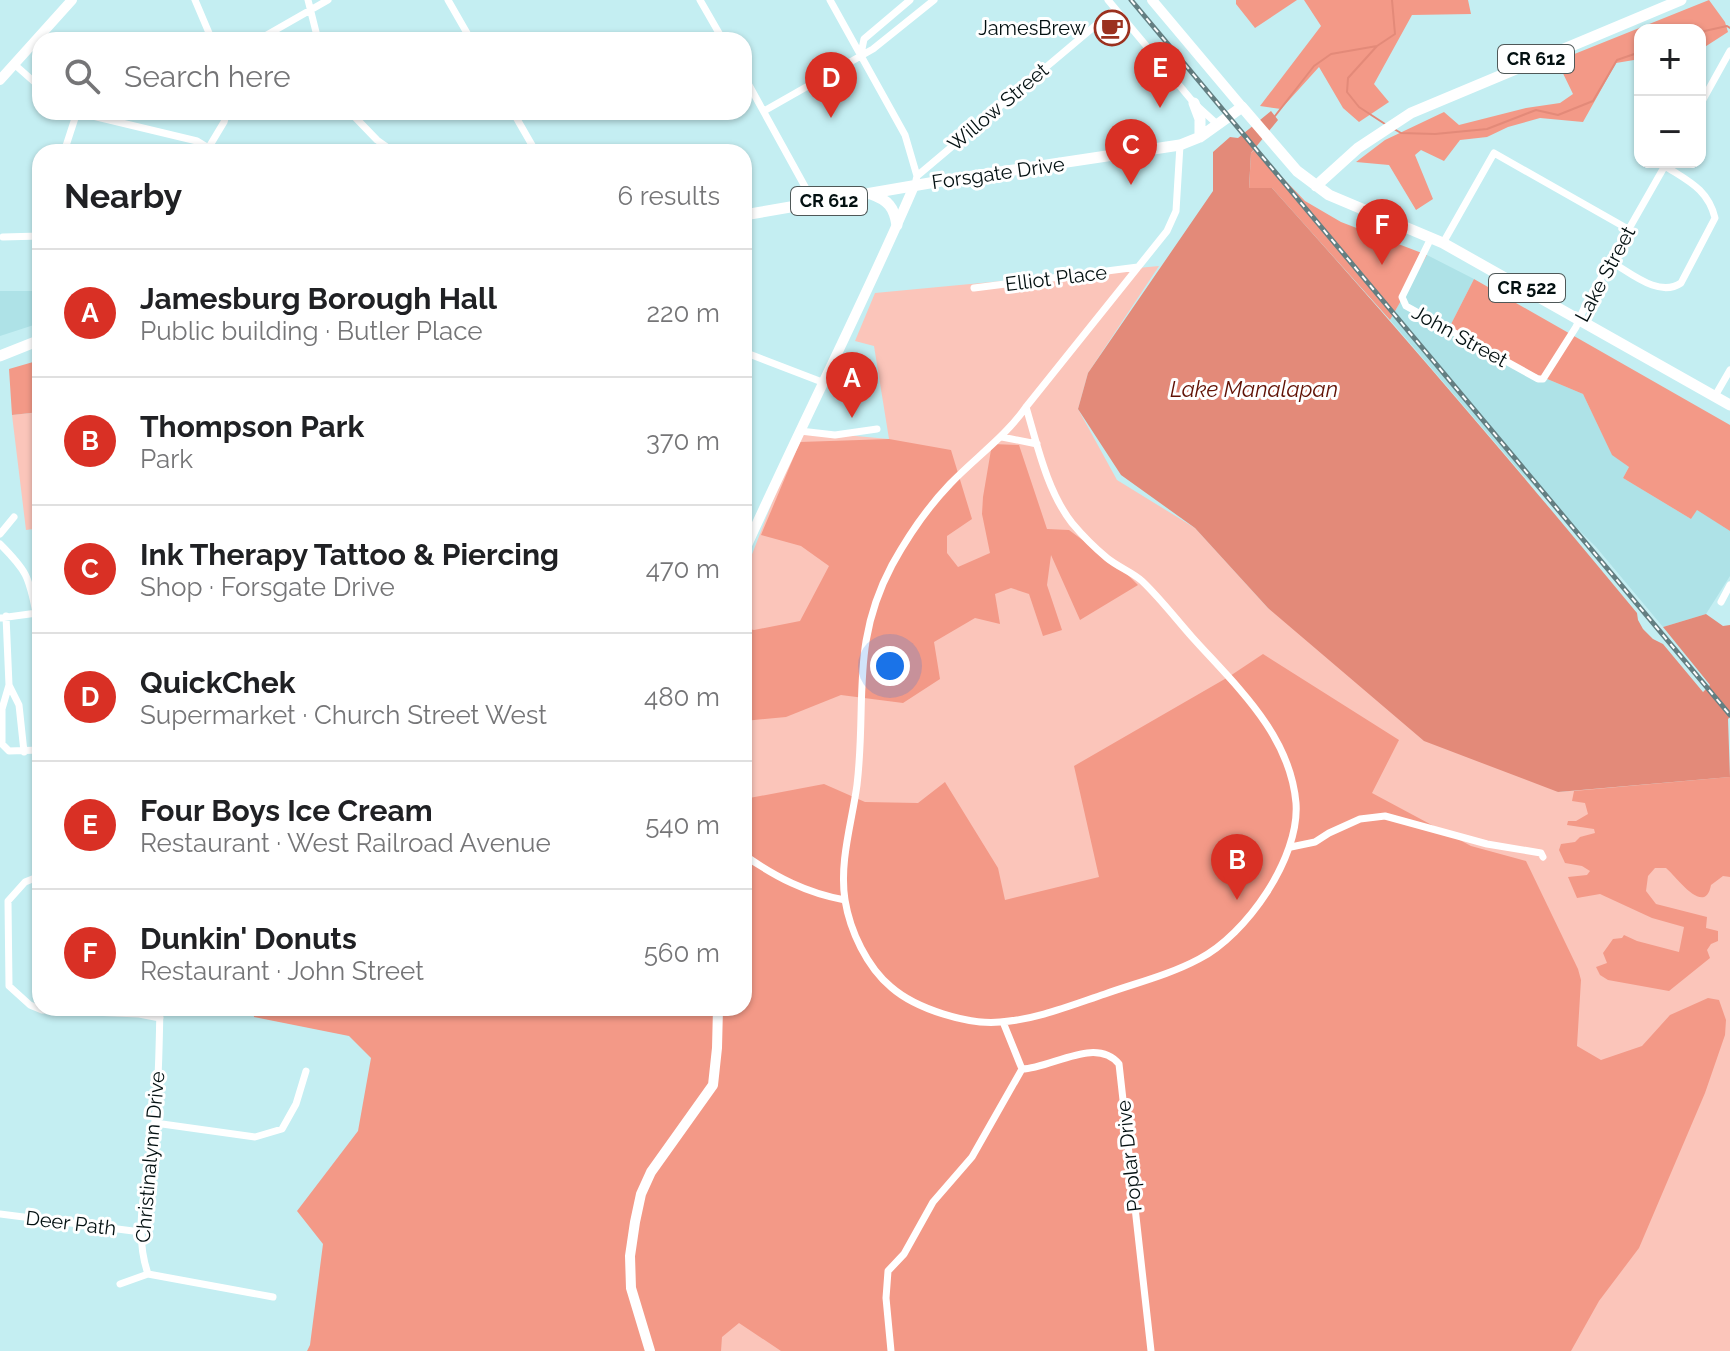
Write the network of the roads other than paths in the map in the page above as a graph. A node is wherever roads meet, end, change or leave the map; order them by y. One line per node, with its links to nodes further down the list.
1 (195, 0): 16 (street)
2 (308, 0): 14 (street)
3 (328, 0): 14 (street)
4 (448, 0): 19 (street)
5 (700, 0): 20 (street)
6 (830, 0): 23 (street)
7 (910, 0): 23 (street)
8 (934, 0): 23 (street)
9 (1108, 0): 13 (street)
10 (1152, 0): 31 (street, CR 522)
11 (1681, 0): 49 (main road, CR 612)
12 (66, 2): 15 (street)
13 (1115, 9): 30 (street); 48 (street, Willow Street)
14 (310, 10): 17 (street); 18 (street)
15 (41, 32)
16 (209, 32)
17 (272, 32)
18 (316, 32)
19 (466, 32)
20 (718, 32)
21 (32, 43): 24 (street)
22 (1730, 51): 25 (street)
23 (861, 54): 32 (street); 48 (street)
24 (14, 64): 26 (street); 27 (street)
25 (1727, 64): 29 (street)
26 (0, 80)
27 (32, 80)
28 (752, 90): 32 (street)
29 (1706, 96)
30 (1194, 103): 38 (street); 39 (main road)
31 (1242, 107): 38 (main road, Forsgate Drive / CR 612); 49 (main road, CR 522)
32 (764, 111): 51 (street)
33 (74, 120): 40 (street)
34 (110, 120): 41 (street)
35 (225, 120): 42 (street)
36 (358, 120): 43 (street)
37 (518, 120): 44 (street)
38 (1217, 124): 39 (main road, Forsgate Drive / CR 612)
39 (1200, 137): 45 (main road, Forsgate Drive / CR 612)
40 (66, 144)
41 (199, 144)
42 (214, 144)
43 (383, 144)
44 (531, 144)
45 (1180, 145): 48 (main road, Forsgate Drive / CR 612); 59 (street)
46 (1664, 168): 54 (street, Lake Street)
47 (1672, 168): 58 (street)
48 (916, 181): 50 (main road, Forsgate Drive / CR 612); 53 (street)
49 (1316, 186): 57 (main road, CR 522)
50 (870, 193): 51 (main road, Forsgate Drive / CR 612); 53 (main road)
51 (814, 203): 52 (main road, Forsgate Drive / CR 612)
52 (752, 214)
53 (897, 225): 67 (street)
54 (1628, 229): 57 (street); 58 (street, Lake Street)
55 (32, 235): 56 (street)
56 (3, 237)
57 (1437, 240): 61 (main road, CR 522); 66 (street, John Street)
58 (1610, 261): 61 (street, Lake Street)
59 (1138, 267): 60 (street, Elliot Place); 70 (street)
60 (974, 288)
61 (1580, 318): 66 (street, Lake Street); 68 (main road, CR 522)
62 (32, 343): 64 (main road)
63 (752, 355): 67 (street)
64 (0, 356)
65 (1730, 370): 68 (street)
66 (1538, 379)
67 (822, 382): 72 (street)
68 (1715, 396): 69 (main road, CR 522)
69 (1730, 405)
70 (1026, 407): 73 (street); 74 (street)
71 (877, 429): 72 (street)
72 (800, 431): 77 (street)
73 (1002, 437): 74 (street); 91 (street)
74 (1037, 444): 87 (street)
75 (14, 517): 76 (street)
76 (0, 534)
77 (752, 535)
78 (0, 544): 80 (street)
79 (1730, 585): 81 (street)
80 (32, 591)
81 (1721, 602)
82 (32, 613): 83 (street)
83 (3, 617): 84 (street)
84 (9, 685): 86 (street); 86 (street)
85 (32, 751): 86 (street)
86 (24, 752)
87 (1291, 847): 88 (street); 96 (street)
88 (1543, 857)
89 (752, 860): 91 (street)
90 (32, 879): 92 (street)
91 (845, 900): 96 (street)
92 (32, 1006)
93 (150, 1016): 95 (street)
94 (718, 1016): 105 (street)
95 (160, 1018): 99 (street, Christinalynn Drive)
96 (1003, 1022): 97 (street)
97 (1022, 1069): 106 (street); 107 (street, Poplar Drive)
98 (306, 1071): 99 (street)
99 (155, 1123): 101 (street, Christinalynn Drive)
100 (0, 1214): 101 (street, Deer Path)
101 (141, 1232): 102 (street, Christinalynn Drive)
102 (148, 1274): 103 (street); 104 (street)
103 (120, 1284)
104 (273, 1297)
105 (650, 1351)
106 (891, 1351)
107 (1151, 1351)

